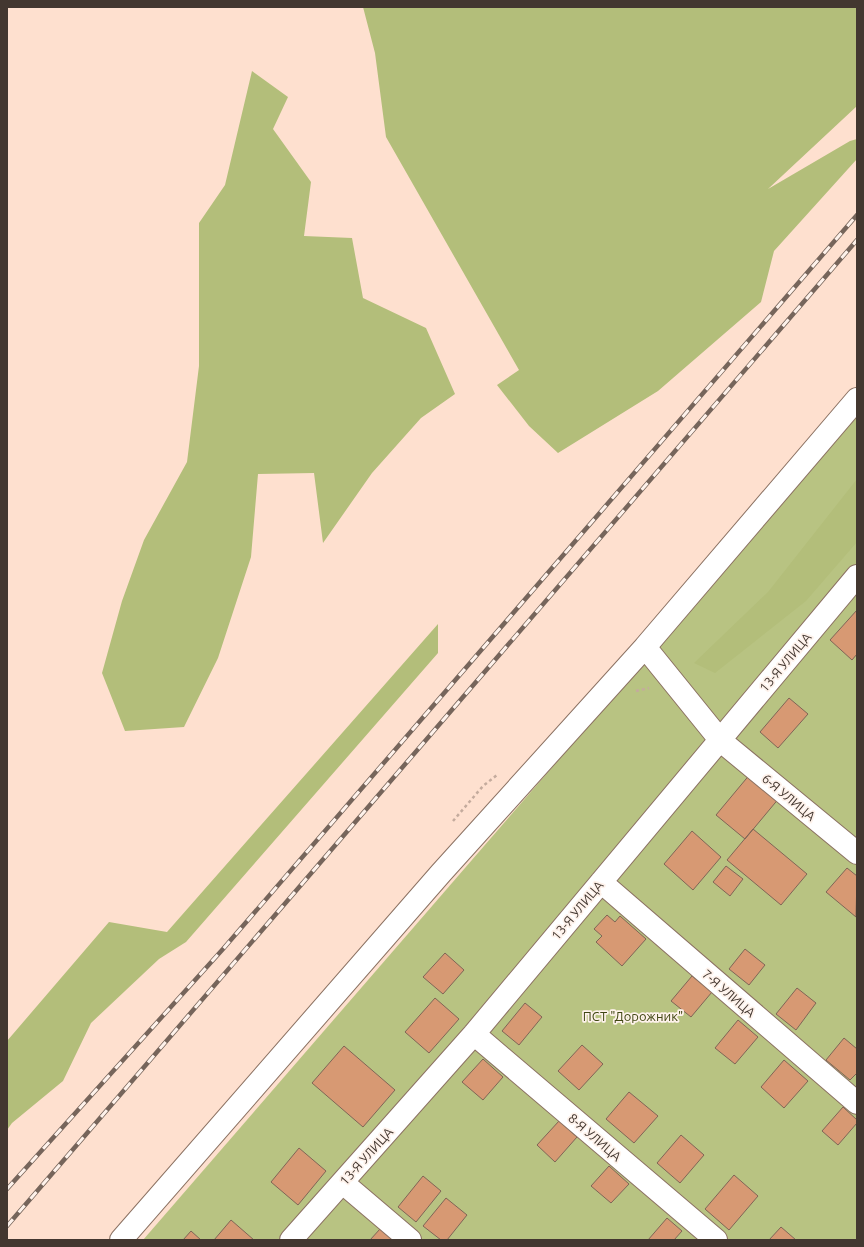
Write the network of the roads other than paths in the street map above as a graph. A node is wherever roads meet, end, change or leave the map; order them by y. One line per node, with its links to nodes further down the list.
1 (857, 399): 3 (street)
2 (856, 580): 4 (street, 13-Я УЛИЦА)
3 (645, 647): 4 (street, 6-Я УЛИЦА); 10 (street)
4 (721, 741): 5 (street, 6-Я УЛИЦА); 6 (street, 13-Я УЛИЦА)
5 (857, 853)
6 (601, 882): 7 (street, 13-Я УЛИЦА); 8 (street, 7-Я УЛИЦА)
7 (474, 1034): 9 (street, 13-Я УЛИЦА); 13 (street, 8-Я УЛИЦА)
8 (857, 1103)
9 (343, 1183): 11 (street, 13-Я УЛИЦА); 12 (street)
10 (121, 1240)
11 (292, 1240)
12 (410, 1240)
13 (716, 1240)

